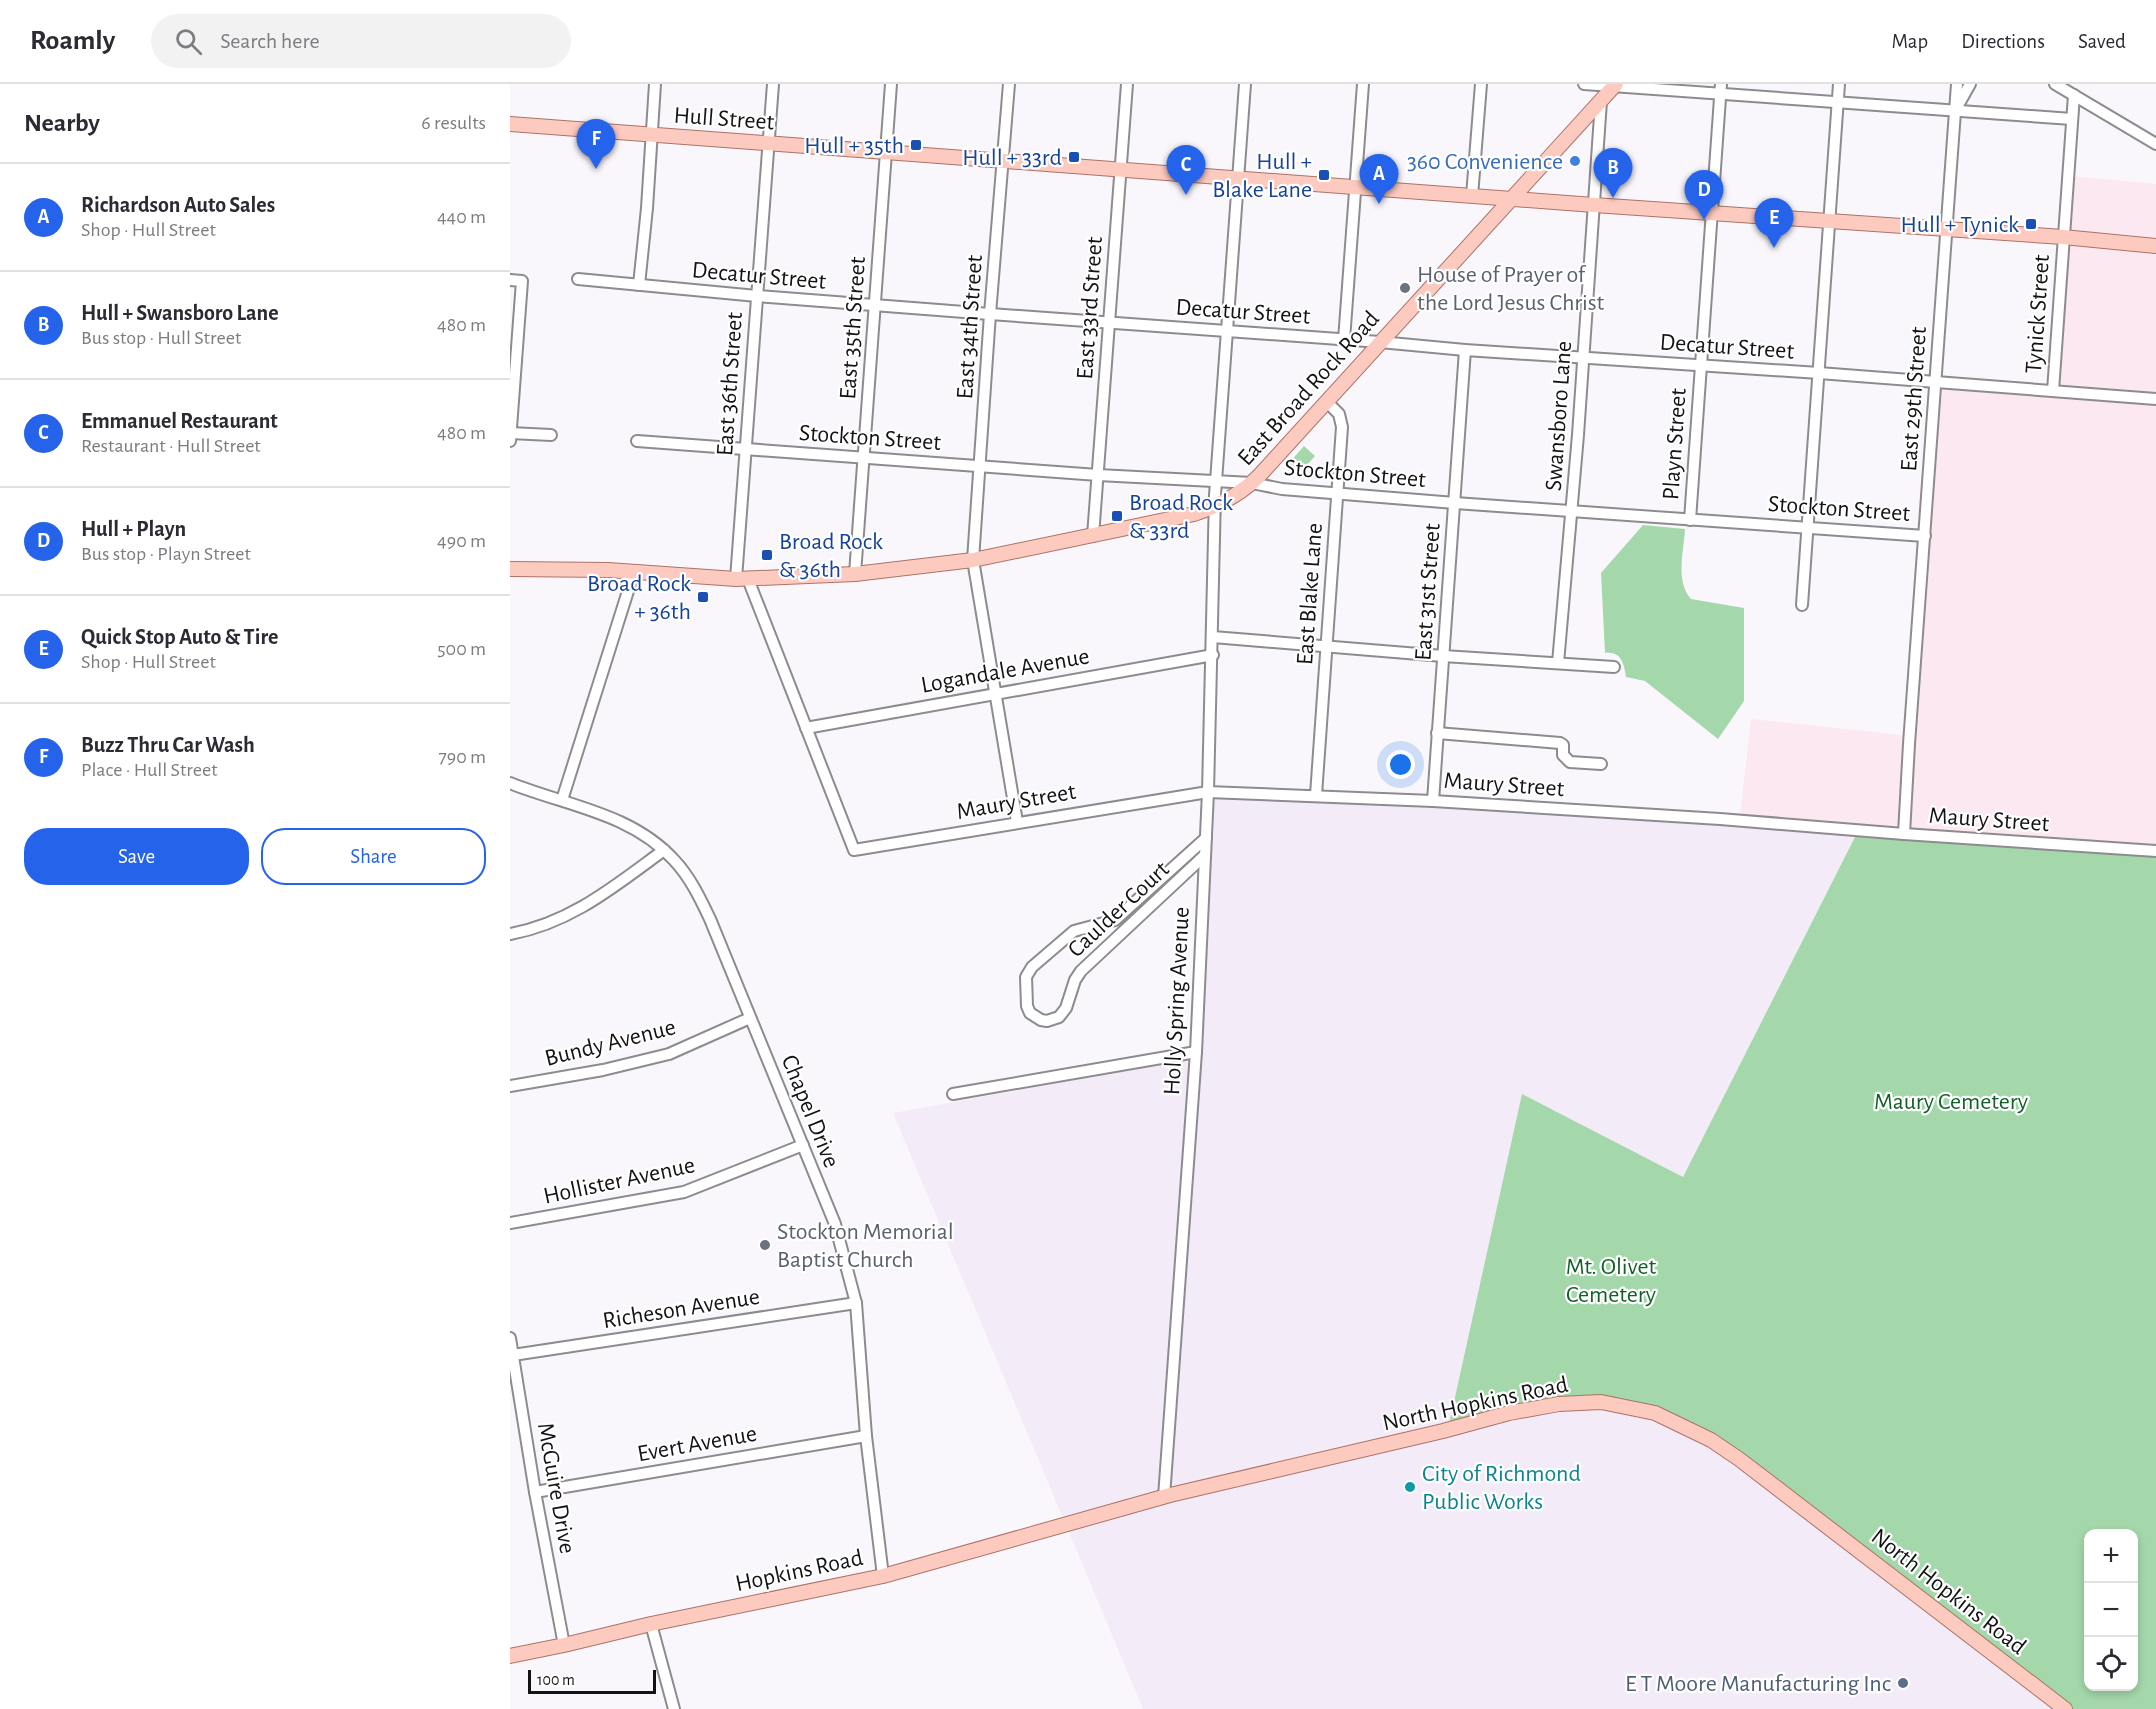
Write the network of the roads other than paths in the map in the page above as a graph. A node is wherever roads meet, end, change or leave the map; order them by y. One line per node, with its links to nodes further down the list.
1 (655, 84): 22 (street)
2 (773, 84): 23 (street, East 36th Street)
3 (891, 84): 25 (street, East 35th Street)
4 (1009, 84): 26 (street, East 34th Street)
5 (1127, 84): 27 (street, East 33rd Street)
6 (1245, 84): 28 (street, Holly Spring Avenue)
7 (1363, 84): 29 (street)
8 (1481, 84): 30 (street)
9 (1584, 84): 14 (street)
10 (1839, 84): 18 (street)
11 (1957, 84): 19 (street, East 29th Street)
12 (1970, 84): 19 (street, East 29th Street)
13 (2055, 84): 16 (street)
14 (1615, 85): 15 (street); 17 (main road, East Broad Rock Road)
15 (1720, 89): 18 (street); 33 (street, Playn Street)
16 (2074, 95): 20 (street, Tynick Street); 24 (street)
17 (1600, 101): 31 (main road, East Broad Rock Road); 32 (street, Swansboro Lane)
18 (1837, 102): 19 (street); 34 (street)
19 (1955, 110): 20 (street); 35 (street, East 29th Street)
20 (2072, 118): 36 (street, Tynick Street)
21 (510, 124): 22 (main road, Hull Street)
22 (651, 135): 23 (main road, Hull Street); 40 (street)
23 (768, 144): 25 (main road, Hull Street); 41 (street, East 36th Street)
24 (2156, 144)
25 (886, 152): 26 (main road, Hull Street); 42 (street, East 35th Street)
26 (1003, 161): 27 (main road, Hull Street); 43 (street, East 34th Street)
27 (1121, 170): 28 (main road, Hull Street); 44 (street, East 33rd Street)
28 (1238, 178): 29 (main road, Hull Street); 45 (street, Holly Spring Avenue)
29 (1355, 187): 30 (main road, Hull Street); 46 (street)
30 (1472, 196): 31 (main road, Hull Street)
31 (1511, 198): 32 (main road, Hull Street); 47 (main road, East Broad Rock Road)
32 (1594, 205): 33 (main road, Hull Street); 49 (street, Swansboro Lane)
33 (1711, 213): 34 (main road, Hull Street); 50 (street, Playn Street)
34 (1829, 221): 35 (main road, Hull Street); 51 (street)
35 (1946, 230): 36 (main road, Hull Street); 52 (street, East 29th Street)
36 (2063, 237): 37 (main road, Hull Street); 53 (street, Tynick Street)
37 (2156, 246)
38 (578, 279): 40 (street, Decatur Street)
39 (516, 280): 57 (street)
40 (639, 285): 41 (street, Decatur Street)
41 (757, 296): 42 (street, Decatur Street); 59 (street, East 36th Street)
42 (875, 305): 43 (street, Decatur Street); 60 (street, East 35th Street)
43 (990, 314): 44 (street, Decatur Street); 61 (street, East 34th Street)
44 (1110, 322): 45 (street, Decatur Street); 62 (street, East 33rd Street)
45 (1226, 332): 46 (street, Decatur Street); 63 (street, Holly Spring Avenue)
46 (1344, 340): 47 (street, Decatur Street)
47 (1380, 342): 48 (street, Decatur Street); 55 (main road, East Broad Rock Road)
48 (1465, 350): 49 (street, Decatur Street); 66 (street, East 31st Street)
49 (1583, 358): 50 (street, Decatur Street); 68 (street, Swansboro Lane)
50 (1701, 366): 51 (street, Decatur Street); 69 (street, Playn Street)
51 (1819, 373): 52 (street, Decatur Street); 70 (street)
52 (1936, 383): 53 (street, Decatur Street); 72 (street, East 29th Street)
53 (2053, 391): 54 (street, Decatur Street)
54 (2156, 399)
55 (1327, 402): 64 (main road, East Broad Rock Road); 65 (street, East Blake Lane)
56 (551, 435): 57 (street)
57 (510, 436)
58 (637, 441): 59 (street, Stockton Street)
59 (746, 449): 60 (street, Stockton Street); 77 (street, East 36th Street)
60 (863, 458): 61 (street, Stockton Street); 76 (street, East 35th Street)
61 (981, 466): 62 (street, Stockton Street); 73 (street, East 34th Street)
62 (1098, 475): 63 (street, Stockton Street); 71 (street, East 33rd Street)
63 (1216, 482): 64 (street, Stockton Street); 67 (street, Holly Spring Avenue)
64 (1252, 483): 65 (street, Stockton Street); 67 (main road, East Broad Rock Road)
65 (1337, 493): 66 (street, Stockton Street); 80 (street, East Blake Lane)
66 (1455, 503): 68 (street, Stockton Street); 82 (street, East 31st Street)
67 (1215, 506): 71 (main road, East Broad Rock Road); 79 (street, Holly Spring Avenue)
68 (1572, 512): 69 (street, Stockton Street); 83 (street, Swansboro Lane)
69 (1690, 519): 70 (street, Stockton Street)
70 (1809, 527): 72 (street, Stockton Street); 78 (street)
71 (1093, 536): 73 (main road, East Broad Rock Road)
72 (1925, 536): 95 (street, East 29th Street)
73 (974, 560): 76 (main road, East Broad Rock Road); 85 (street, East 34th Street)
74 (510, 569): 75 (main road, East Broad Rock Road)
75 (634, 572): 77 (main road, East Broad Rock Road); 92 (street)
76 (855, 574): 77 (main road, East Broad Rock Road)
77 (742, 579): 86 (street, East 36th Street)
78 (1802, 604)
79 (1214, 637): 80 (street); 81 (street, Holly Spring Avenue)
80 (1327, 646): 82 (street); 91 (street, East Blake Lane)
81 (1213, 654): 85 (street, Logandale Avenue); 90 (street, Holly Spring Avenue)
82 (1443, 656): 83 (street); 87 (street, East 31st Street)
83 (1558, 663): 84 (street)
84 (1614, 668)
85 (996, 693): 86 (street, Logandale Avenue); 94 (street, East 34th Street)
86 (806, 728): 98 (street, East 36th Street)
87 (1437, 733): 88 (street); 93 (street, East 31st Street)
88 (1601, 764)
89 (513, 786): 92 (street, Chapel Drive)
90 (1208, 792): 91 (street, Maury Street); 94 (street, Maury Street); 96 (street, Holly Spring Avenue)
91 (1316, 795): 93 (street, Maury Street)
92 (562, 800): 97 (street, Chapel Drive)
93 (1433, 801): 95 (street, Maury Street)
94 (1017, 822): 98 (street, Maury Street)
95 (1904, 834): 99 (street, Maury Street)
96 (1206, 838): 100 (street, Holly Spring Avenue); 100 (street, Caulder Court)
97 (664, 850): 101 (street); 102 (street, Chapel Drive)
98 (854, 850)
99 (2156, 851)
100 (1204, 856): 103 (street, Holly Spring Avenue)
101 (510, 934)
102 (750, 1018): 104 (street, Bundy Avenue); 106 (street, Chapel Drive)
103 (1196, 1052): 105 (street); 113 (street, Holly Spring Avenue)
104 (510, 1086)
105 (953, 1094)
106 (803, 1145): 107 (street, Hollister Avenue); 108 (street, Chapel Drive)
107 (510, 1223)
108 (856, 1303): 110 (street, Richeson Avenue); 111 (street, Chapel Drive)
109 (510, 1338): 110 (street, McGuire Drive)
110 (513, 1355): 112 (street, McGuire Drive)
111 (866, 1436): 112 (street, Evert Avenue); 115 (street, Chapel Drive)
112 (535, 1492): 117 (street, McGuire Drive)
113 (1164, 1497): 114 (main road, North Hopkins Road); 120 (main road, North Hopkins Road)
114 (1093, 1517): 115 (main road, Hopkins Road)
115 (883, 1576): 116 (main road, Hopkins Road)
116 (651, 1624): 117 (main road, Hopkins Road); 119 (street)
117 (564, 1645): 118 (main road, Hopkins Road)
118 (510, 1656)
119 (674, 1709)
120 (2065, 1709)

